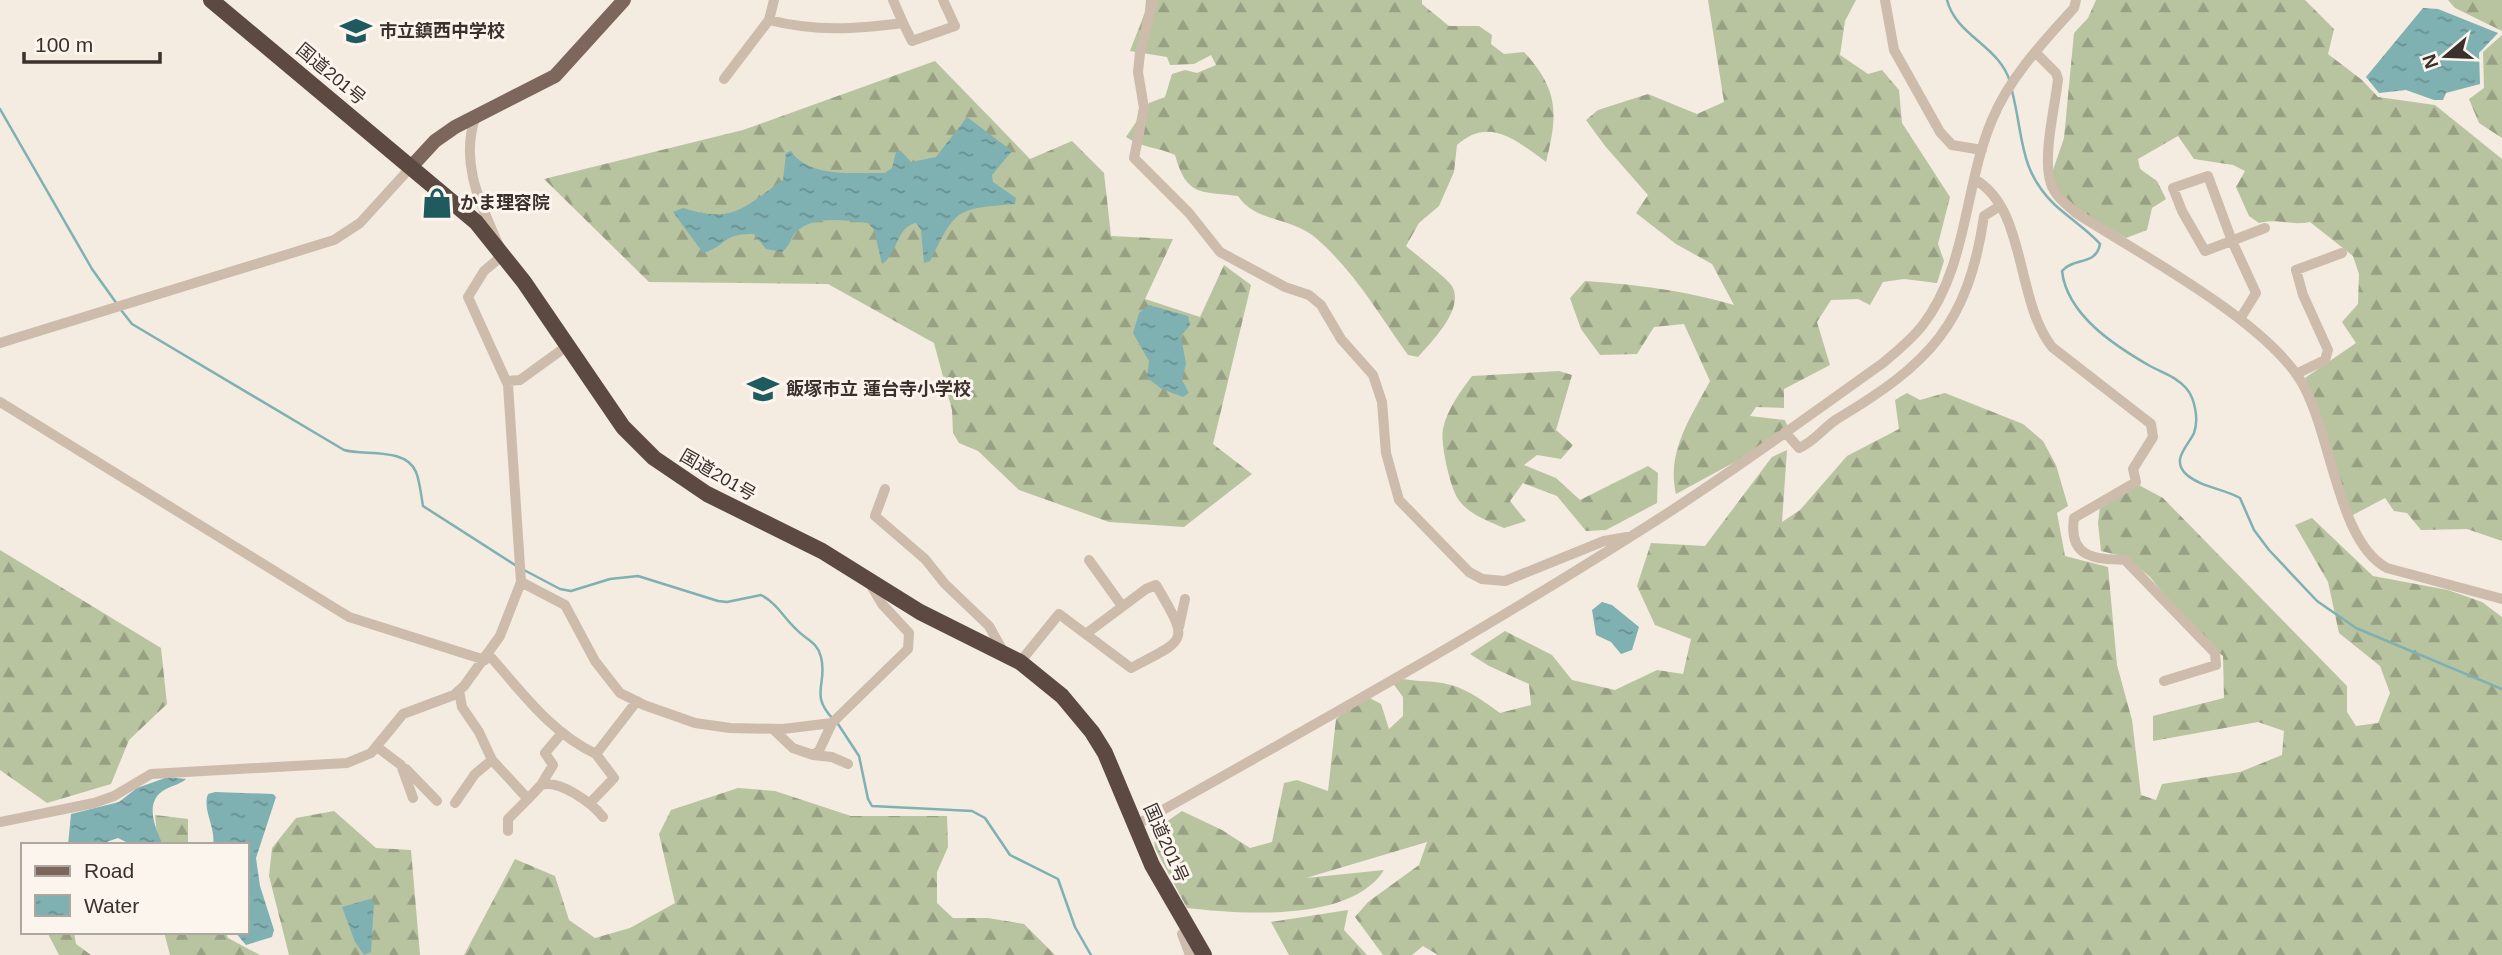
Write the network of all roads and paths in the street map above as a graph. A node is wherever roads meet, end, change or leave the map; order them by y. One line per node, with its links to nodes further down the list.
1 (211, 0): 15 (highway, 国道201号)
2 (624, 0): 13 (main road)
3 (774, 0): 9 (street)
4 (893, 0): 10 (street)
5 (943, 0): 10 (street)
6 (1153, 0): 32 (street)
7 (1885, 0): 14 (street)
8 (2076, 0): 11 (street)
9 (769, 20): 10 (street); 12 (street)
10 (903, 23)
11 (2036, 53): 14 (street); 24 (street)
12 (724, 79)
13 (476, 115): 15 (main road); 21 (street)
14 (1982, 150): 16 (street)
15 (411, 167): 21 (highway, 国道201号); 25 (street)
16 (1974, 179): 17 (street); 22 (street)
17 (2000, 205): 23 (street); 44 (street)
18 (2265, 228): 19 (street)
19 (2231, 241): 19 (street); 24 (street)
20 (2342, 253): 27 (street)
21 (503, 255): 26 (highway, 国道201号); 28 (street)
22 (1936, 302): 23 (street); 30 (street)
23 (1954, 316): 30 (street)
24 (2240, 319): 27 (street)
25 (0, 343)
26 (567, 346): 28 (street); 35 (highway, 国道201号)
27 (2296, 374): 37 (street)
28 (507, 381): 34 (street)
29 (0, 402): 42 (street)
30 (1785, 432): 32 (street)
31 (885, 489): 41 (street)
32 (1633, 536): 64 (street)
33 (1089, 560): 38 (street)
34 (521, 582): 42 (street); 46 (street)
35 (869, 582): 41 (highway, 国道201号); 47 (street)
36 (1185, 599): 39 (street)
37 (2502, 599)
38 (1122, 606): 39 (street); 40 (street)
39 (1178, 629): 40 (street)
40 (1087, 633): 43 (street)
41 (1004, 653): 43 (highway, 国道201号)
42 (487, 657): 45 (street); 49 (street)
43 (1020, 662): 64 (highway, 国道201号)
44 (2164, 681)
45 (459, 691): 50 (street); 53 (street)
46 (637, 701): 48 (street); 51 (street)
47 (832, 723): 48 (street); 52 (street)
48 (773, 729): 52 (street)
49 (562, 733): 51 (street); 56 (street)
50 (377, 747): 55 (street); 63 (street)
51 (596, 754): 60 (street)
52 (813, 755): 54 (street)
53 (492, 760): 58 (street); 61 (street)
54 (848, 764)
55 (401, 765): 57 (street); 59 (street)
56 (541, 785): 58 (street); 60 (street)
57 (413, 798)
58 (528, 799): 65 (street)
59 (437, 802)
60 (591, 802): 62 (street)
61 (455, 803)
62 (603, 817)
63 (0, 822)
64 (1136, 825): 66 (highway, 国道201号)
65 (508, 831)
66 (1188, 928): 67 (street); 68 (highway, 国道201号)
67 (1190, 955)
68 (1204, 955)

